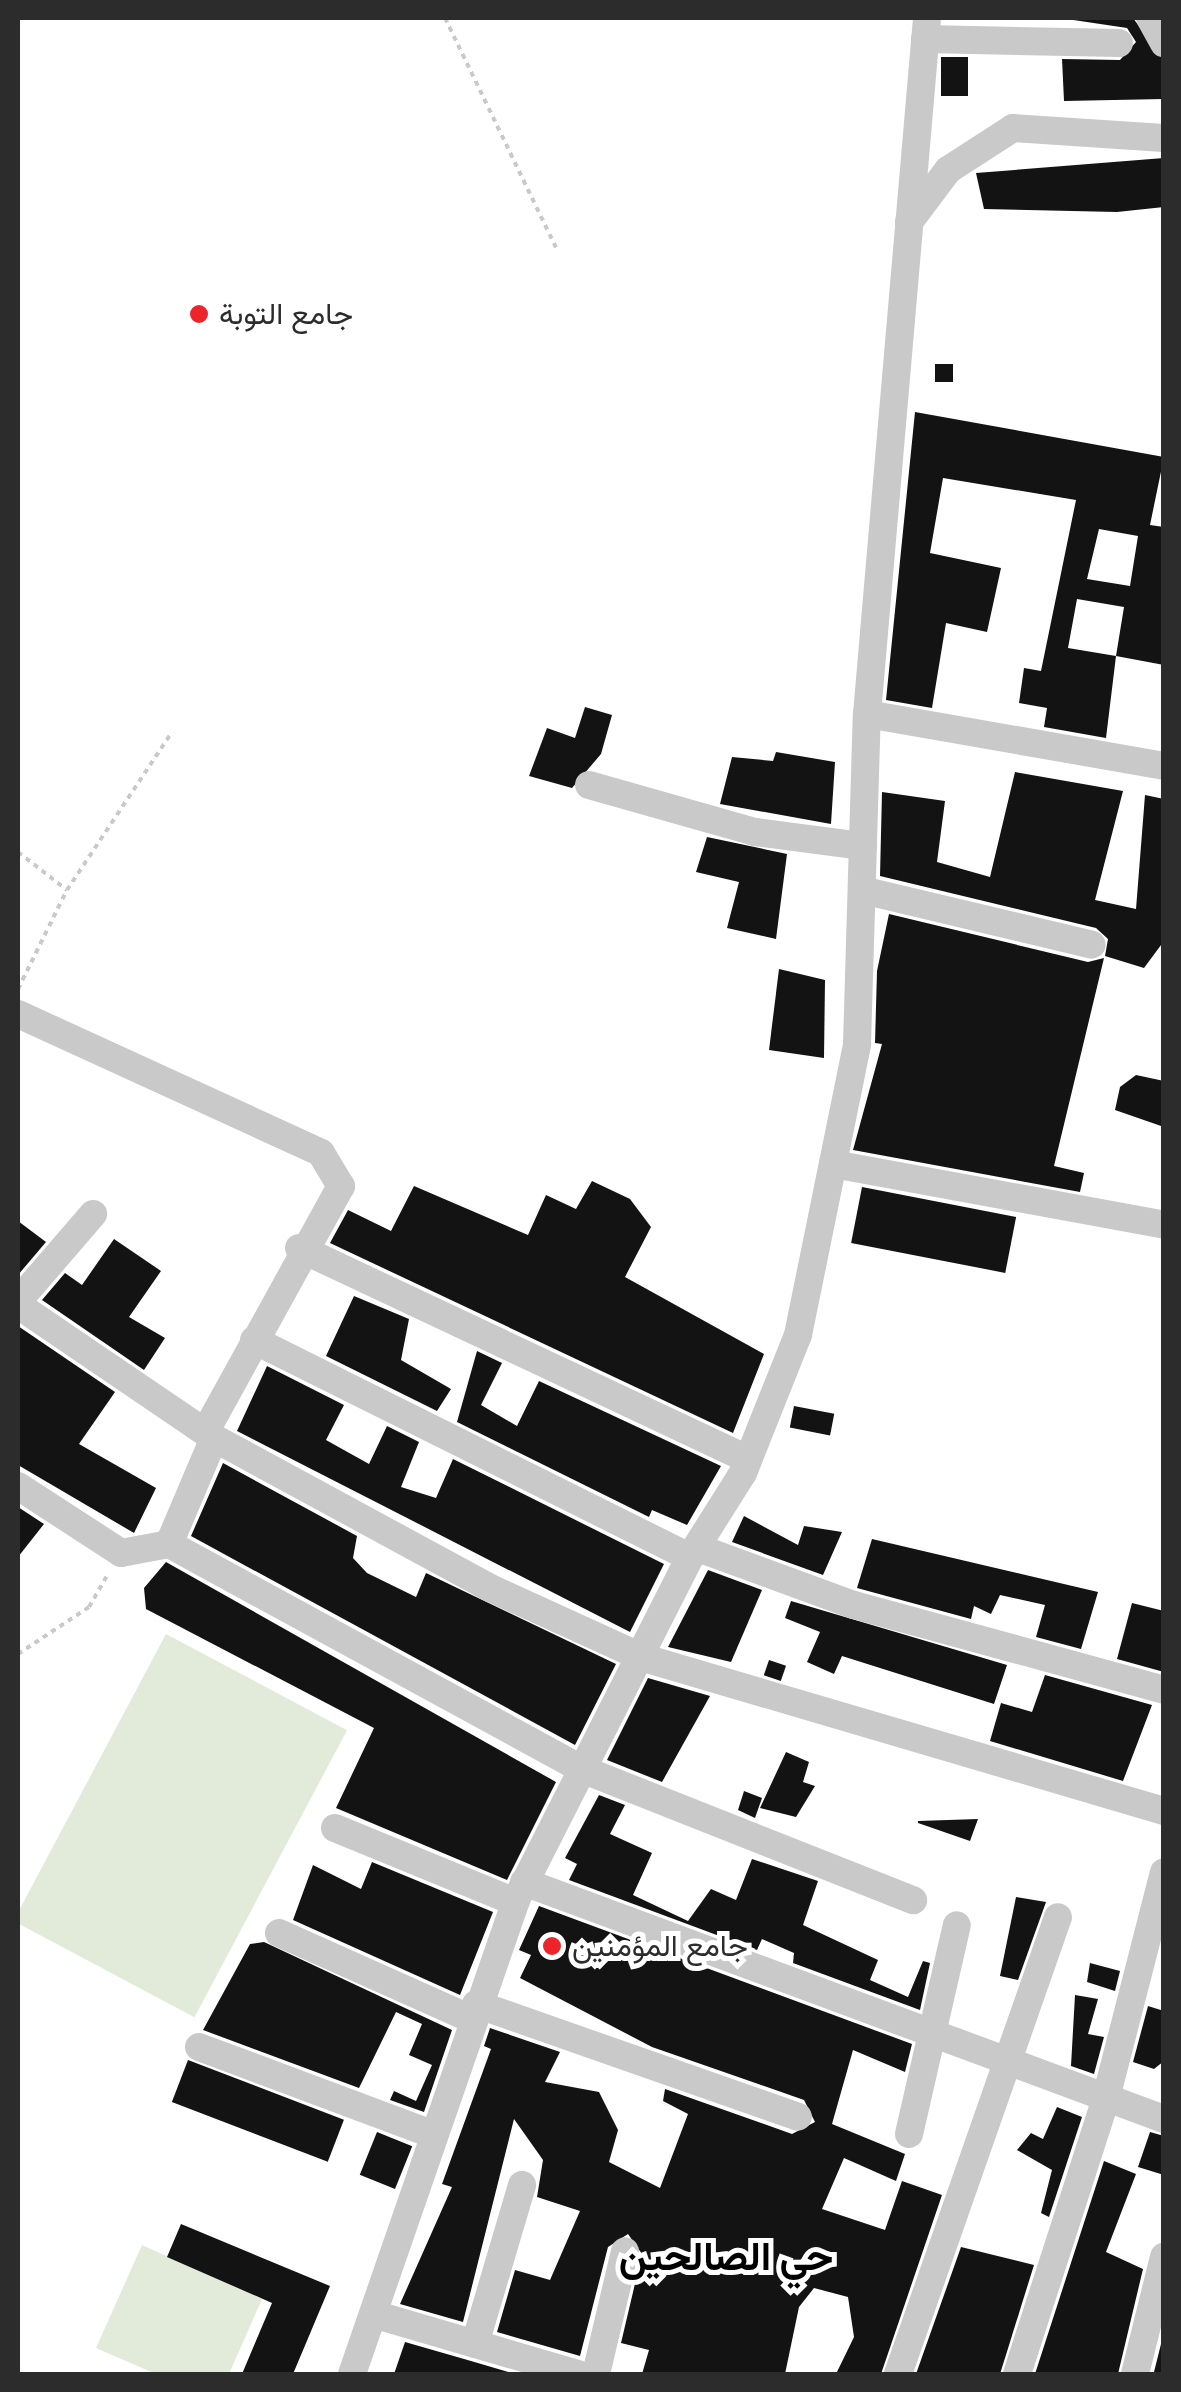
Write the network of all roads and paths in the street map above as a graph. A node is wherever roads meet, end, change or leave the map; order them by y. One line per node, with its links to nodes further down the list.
1 (445, 18): 8 (path)
2 (1150, 18): 4 (street)
3 (926, 28): 5 (street); 7 (street)
4 (1164, 43)
5 (1119, 44)
6 (1164, 138): 7 (street)
7 (909, 222): 9 (street)
8 (556, 248)
9 (867, 714): 11 (street); 13 (street)
10 (172, 732): 15 (path)
11 (1164, 766)
12 (589, 785): 13 (street)
13 (863, 846): 16 (street)
14 (18, 852): 15 (path)
15 (67, 890): 18 (path)
16 (862, 890): 17 (street); 20 (street)
17 (1092, 946)
18 (18, 989)
19 (18, 1014): 23 (street)
20 (833, 1164): 22 (street); 27 (street)
21 (93, 1214): 24 (street)
22 (1164, 1224)
23 (299, 1248): 25 (street); 27 (street)
24 (18, 1303): 26 (street)
25 (254, 1340): 26 (street); 31 (street)
26 (210, 1434): 29 (street); 33 (street)
27 (747, 1459): 31 (street)
28 (18, 1486): 30 (street)
29 (169, 1544): 30 (street); 35 (street)
30 (121, 1552): 32 (path)
31 (694, 1552): 33 (street); 34 (street)
32 (18, 1654)
33 (644, 1658): 35 (street); 36 (street)
34 (1164, 1690)
35 (584, 1770): 39 (street); 40 (street)
36 (1164, 1811)
37 (335, 1828): 39 (street)
38 (1164, 1872): 48 (street)
39 (520, 1892): 44 (street); 45 (street)
40 (913, 1900)
41 (1058, 1917): 47 (street)
42 (958, 1925): 45 (street)
43 (278, 1933): 44 (street)
44 (473, 2011): 49 (street); 52 (street)
45 (932, 2034): 47 (street); 51 (street)
46 (199, 2047): 52 (street)
47 (1011, 2063): 48 (street); 61 (street)
48 (1106, 2098): 50 (street); 62 (street)
49 (798, 2117)
50 (1164, 2119)
51 (910, 2134)
52 (434, 2135): 56 (street)
53 (522, 2184): 57 (street)
54 (625, 2251): 60 (street)
55 (1164, 2257): 63 (street)
56 (373, 2314): 57 (street); 59 (street)
57 (475, 2344): 58 (street)
58 (569, 2373)
59 (352, 2374)
60 (596, 2374)
61 (898, 2374)
62 (1017, 2374)
63 (1135, 2374)

